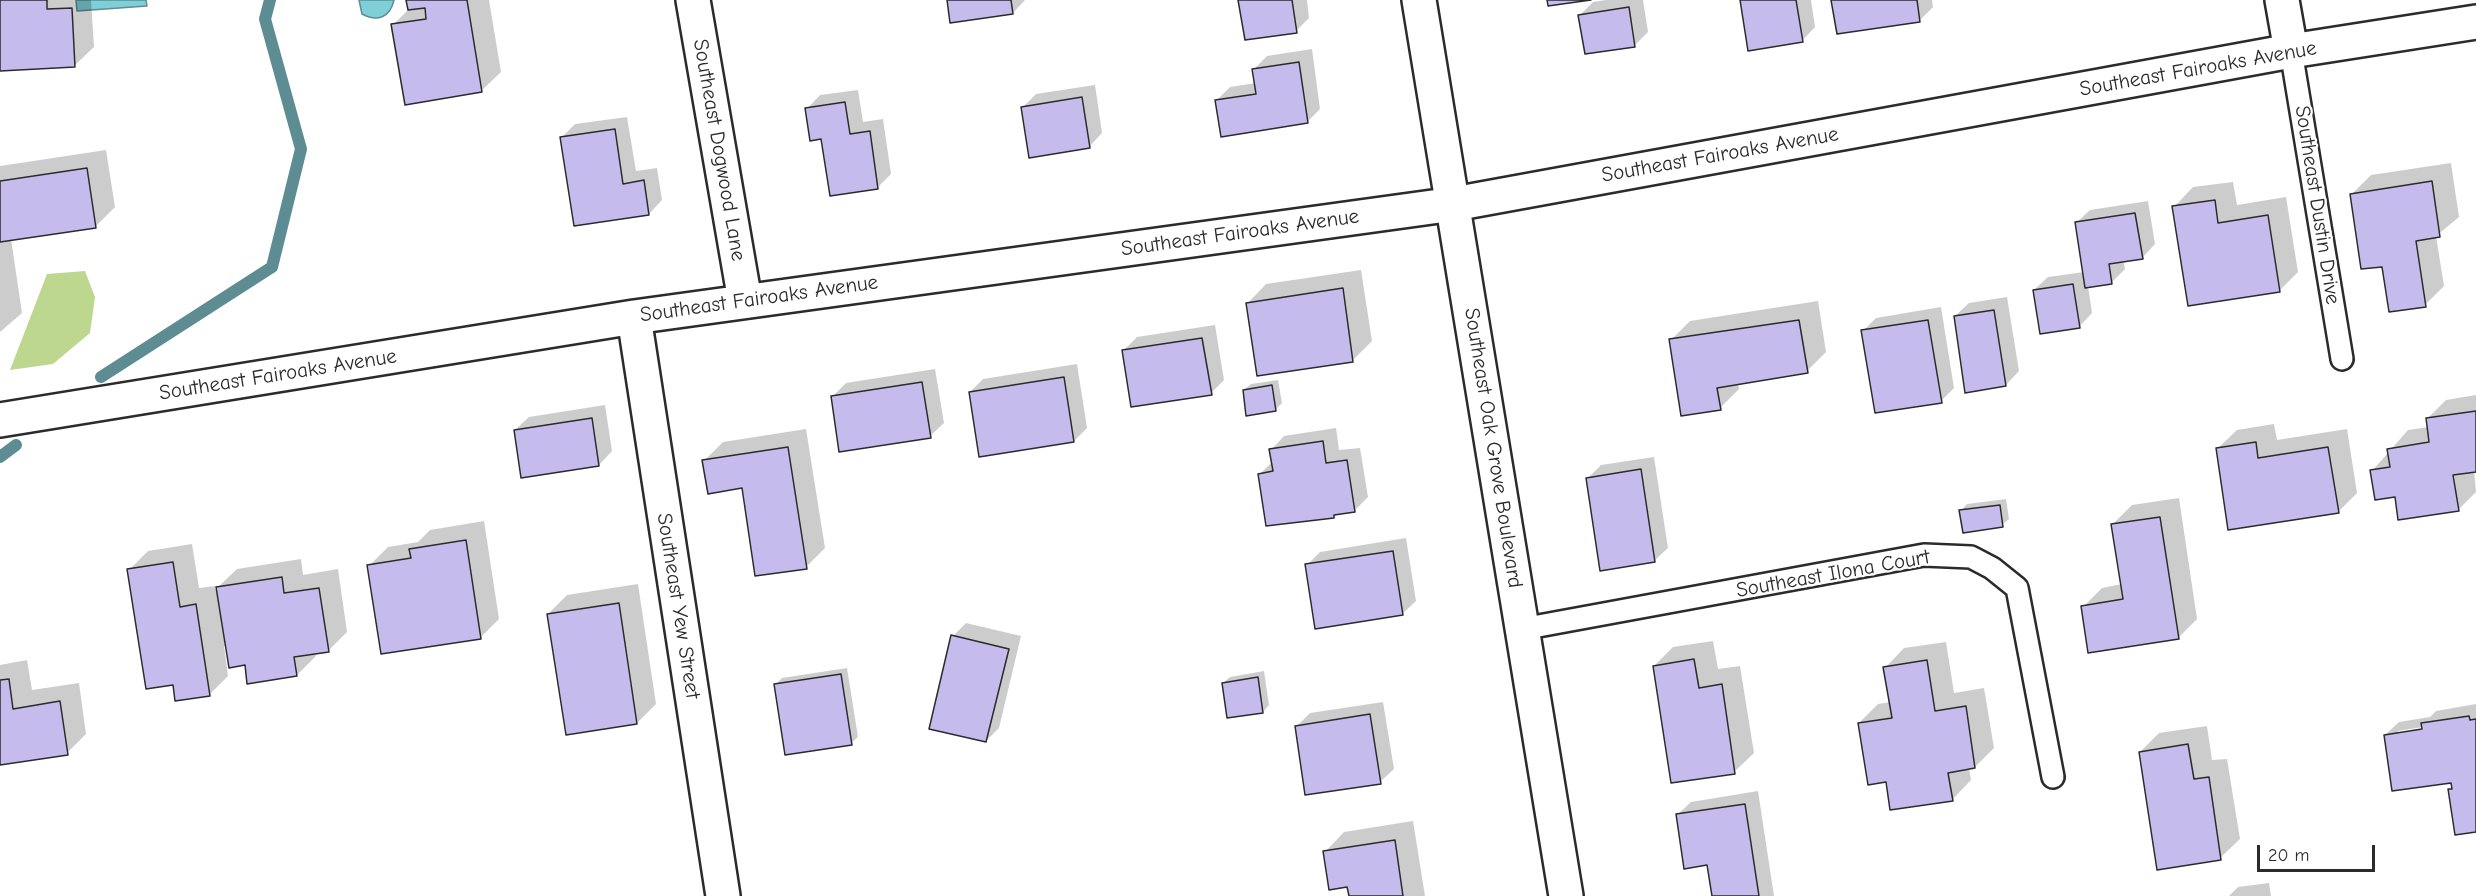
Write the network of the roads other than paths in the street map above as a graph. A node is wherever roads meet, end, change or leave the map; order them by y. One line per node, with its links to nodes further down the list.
1 (693, 0): 7 (street, Southeast Dogwood Lane)
2 (1419, 0): 6 (street, Southeast Oak Grove Boulevard)
3 (2282, 0): 5 (street)
4 (2476, 22): 5 (street, Southeast Fairoaks Avenue)
5 (2291, 51): 6 (street, Southeast Fairoaks Avenue); 9 (lane, Southeast Dustin Drive)
6 (1454, 204): 7 (street, Southeast Fairoaks Avenue); 11 (street, Southeast Oak Grove Boulevard)
7 (745, 301): 8 (street, Southeast Fairoaks Avenue)
8 (634, 317): 10 (street, Southeast Fairoaks Avenue); 13 (street, Southeast Yew Street)
9 (2342, 359)
10 (0, 420)
11 (1522, 629): 12 (lane, Southeast Ilona Court); 14 (street, Southeast Oak Grove Boulevard)
12 (2053, 777)
13 (723, 896)
14 (1566, 896)

